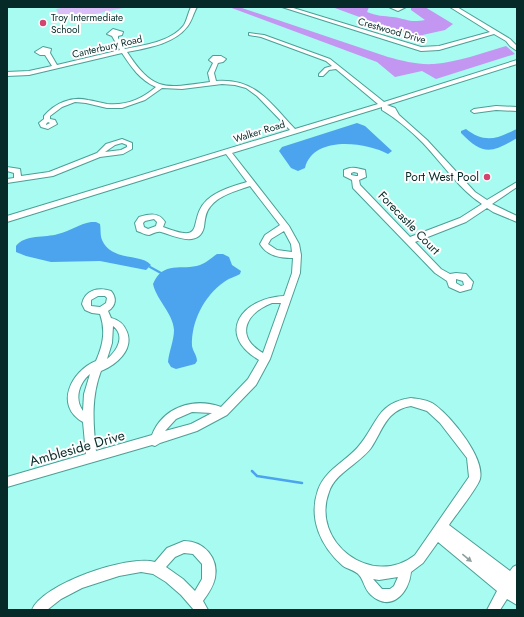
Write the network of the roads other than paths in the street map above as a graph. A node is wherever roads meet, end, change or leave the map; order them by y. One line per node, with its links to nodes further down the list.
1 (194, 7): 11 (street, Canterbury Road)
2 (285, 7): 6 (street, Crestwood Drive)
3 (392, 7): 4 (street)
4 (403, 7)
5 (453, 7): 6 (street)
6 (495, 32): 9 (street)
7 (250, 34): 16 (street)
8 (115, 35): 11 (street)
9 (515, 44): 10 (street)
10 (517, 49)
11 (125, 51): 15 (street, Canterbury Road); 20 (street)
12 (47, 53): 15 (street)
13 (216, 62): 19 (street)
14 (517, 62): 21 (street, Walker Road)
15 (56, 67): 17 (street, Canterbury Road)
16 (337, 67): 18 (street); 21 (street)
17 (7, 74)
18 (321, 75)
19 (213, 82): 20 (street); 25 (street)
20 (161, 86): 24 (street)
21 (384, 106): 25 (street, Walker Road); 34 (street)
22 (517, 109): 23 (street)
23 (474, 111)
24 (47, 120)
25 (294, 131): 26 (street, Walker Road)
26 (228, 152): 32 (street, Ambleside Drive); 35 (street, Walker Road)
27 (99, 155): 30 (street)
28 (7, 169): 30 (street)
29 (354, 179): 39 (street, Forecastle Court)
30 (18, 180): 31 (street)
31 (7, 181)
32 (252, 183): 37 (street, Ambleside Drive); 38 (street)
33 (517, 184): 34 (street)
34 (486, 204): 36 (street); 39 (street)
35 (7, 219)
36 (517, 219)
37 (285, 226): 40 (street, Ambleside Drive); 40 (street)
38 (159, 228)
39 (409, 241): 41 (street, Forecastle Court)
40 (297, 255): 42 (street, Ambleside Drive)
41 (450, 279)
42 (287, 299): 45 (street, Ambleside Drive); 45 (street)
43 (103, 310): 44 (street)
44 (109, 322): 46 (street); 46 (street)
45 (264, 359): 47 (street, Ambleside Drive)
46 (98, 366): 48 (street); 48 (street)
47 (223, 412): 49 (street, Ambleside Drive); 49 (street)
48 (88, 420): 50 (street)
49 (155, 440): 50 (street, Ambleside Drive)
50 (92, 458): 51 (street, Ambleside Drive)
51 (7, 482)
52 (440, 530): 54 (street); 55 (street); 56 (street)
53 (158, 568): 58 (street); 58 (street); 59 (street)
54 (405, 568): 55 (street); 55 (street)
55 (363, 570)
56 (513, 581): 57 (street); 60 (street)
57 (517, 598)
58 (199, 605)
59 (38, 610)
60 (493, 610)

